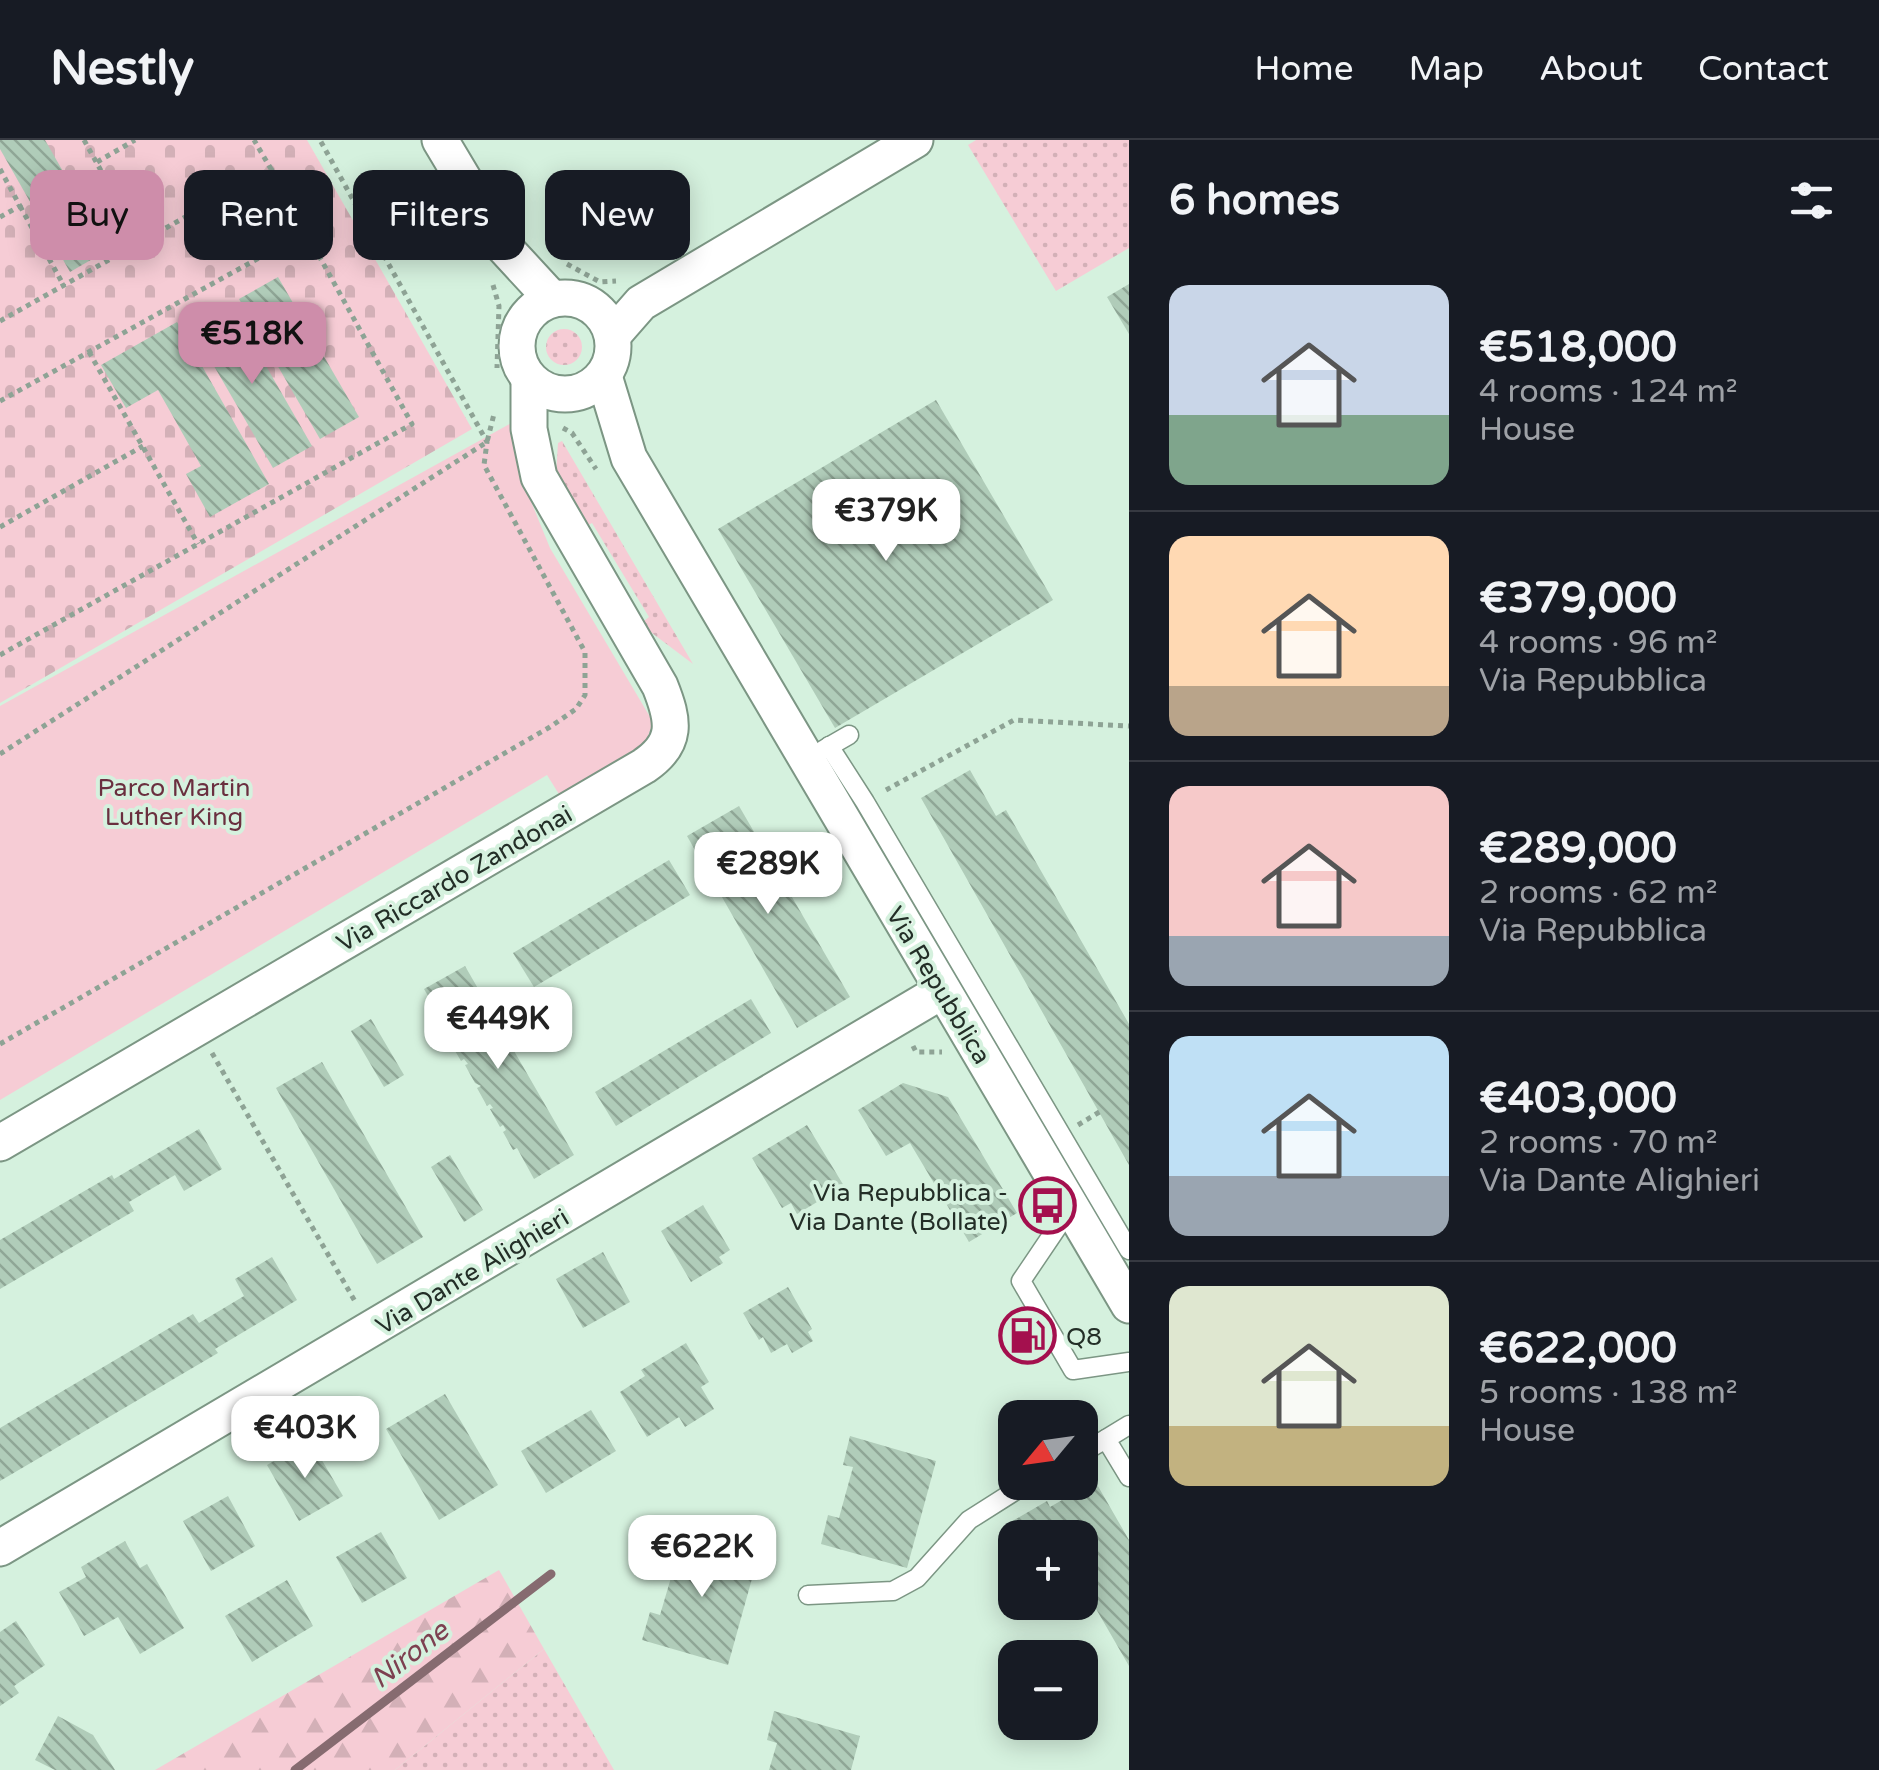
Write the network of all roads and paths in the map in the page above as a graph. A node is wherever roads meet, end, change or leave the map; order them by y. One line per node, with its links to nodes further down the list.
1 (84, 140): 7 (path)
2 (135, 140): 7 (path)
3 (254, 140): 9 (path)
4 (320, 140): 30 (path)
5 (440, 140): 18 (street)
6 (914, 140): 20 (street)
7 (96, 162): 10 (path)
8 (0, 169): 11 (path)
9 (270, 169): 13 (path)
10 (100, 170)
11 (20, 206): 12 (path); 19 (path)
12 (0, 218)
13 (164, 228)
14 (108, 260): 19 (path)
15 (255, 260): 24 (path)
16 (321, 260): 34 (path)
17 (562, 260): 20 (path)
18 (495, 261): 21 (street); 26 (path)
19 (64, 286): 22 (path)
20 (635, 292): 23 (street)
21 (539, 308): 23 (street); 26 (street, Via Riccardo Zandonai)
22 (0, 322)
23 (605, 322): 25 (street)
24 (89, 352): 28 (path); 31 (path)
25 (604, 376): 26 (street); 32 (street, Via Repubblica)
26 (538, 387): 32 (street, Via Repubblica); 44 (street, Via Riccardo Zandonai)
27 (495, 397): 30 (path)
28 (0, 402)
29 (572, 434): 32 (path)
30 (486, 442): 38 (path); 45 (path)
31 (143, 446): 33 (path); 34 (path)
32 (615, 466): 39 (street, Via Repubblica)
33 (0, 527)
34 (198, 544): 35 (path)
35 (0, 656)
36 (1129, 726): 40 (path)
37 (849, 735): 39 (lane)
38 (0, 754)
39 (818, 754): 40 (lane); 41 (street, Via Repubblica)
40 (866, 802): 41 (lane)
41 (921, 925): 42 (street, Via Repubblica); 48 (lane)
42 (942, 990): 43 (street, Via Dante Alighieri); 48 (street, Via Repubblica)
43 (896, 1018): 46 (path); 59 (street, Via Dante Alighieri)
44 (197, 1028): 47 (street, Via Riccardo Zandonai); 52 (path)
45 (0, 1044)
46 (950, 1067)
47 (0, 1143)
48 (1064, 1167): 49 (street, Via Repubblica); 50 (lane)
49 (1071, 1207): 50 (street, Via Repubblica); 53 (lane)
50 (1114, 1243): 51 (street, Via Repubblica)
51 (1129, 1305)
52 (357, 1306)
53 (1129, 1362)
54 (1129, 1425): 55 (lane)
55 (1106, 1439): 56 (lane); 57 (lane)
56 (1098, 1444)
57 (1129, 1477)
58 (1001, 1500): 60 (lane)
59 (0, 1548)
60 (808, 1595)

